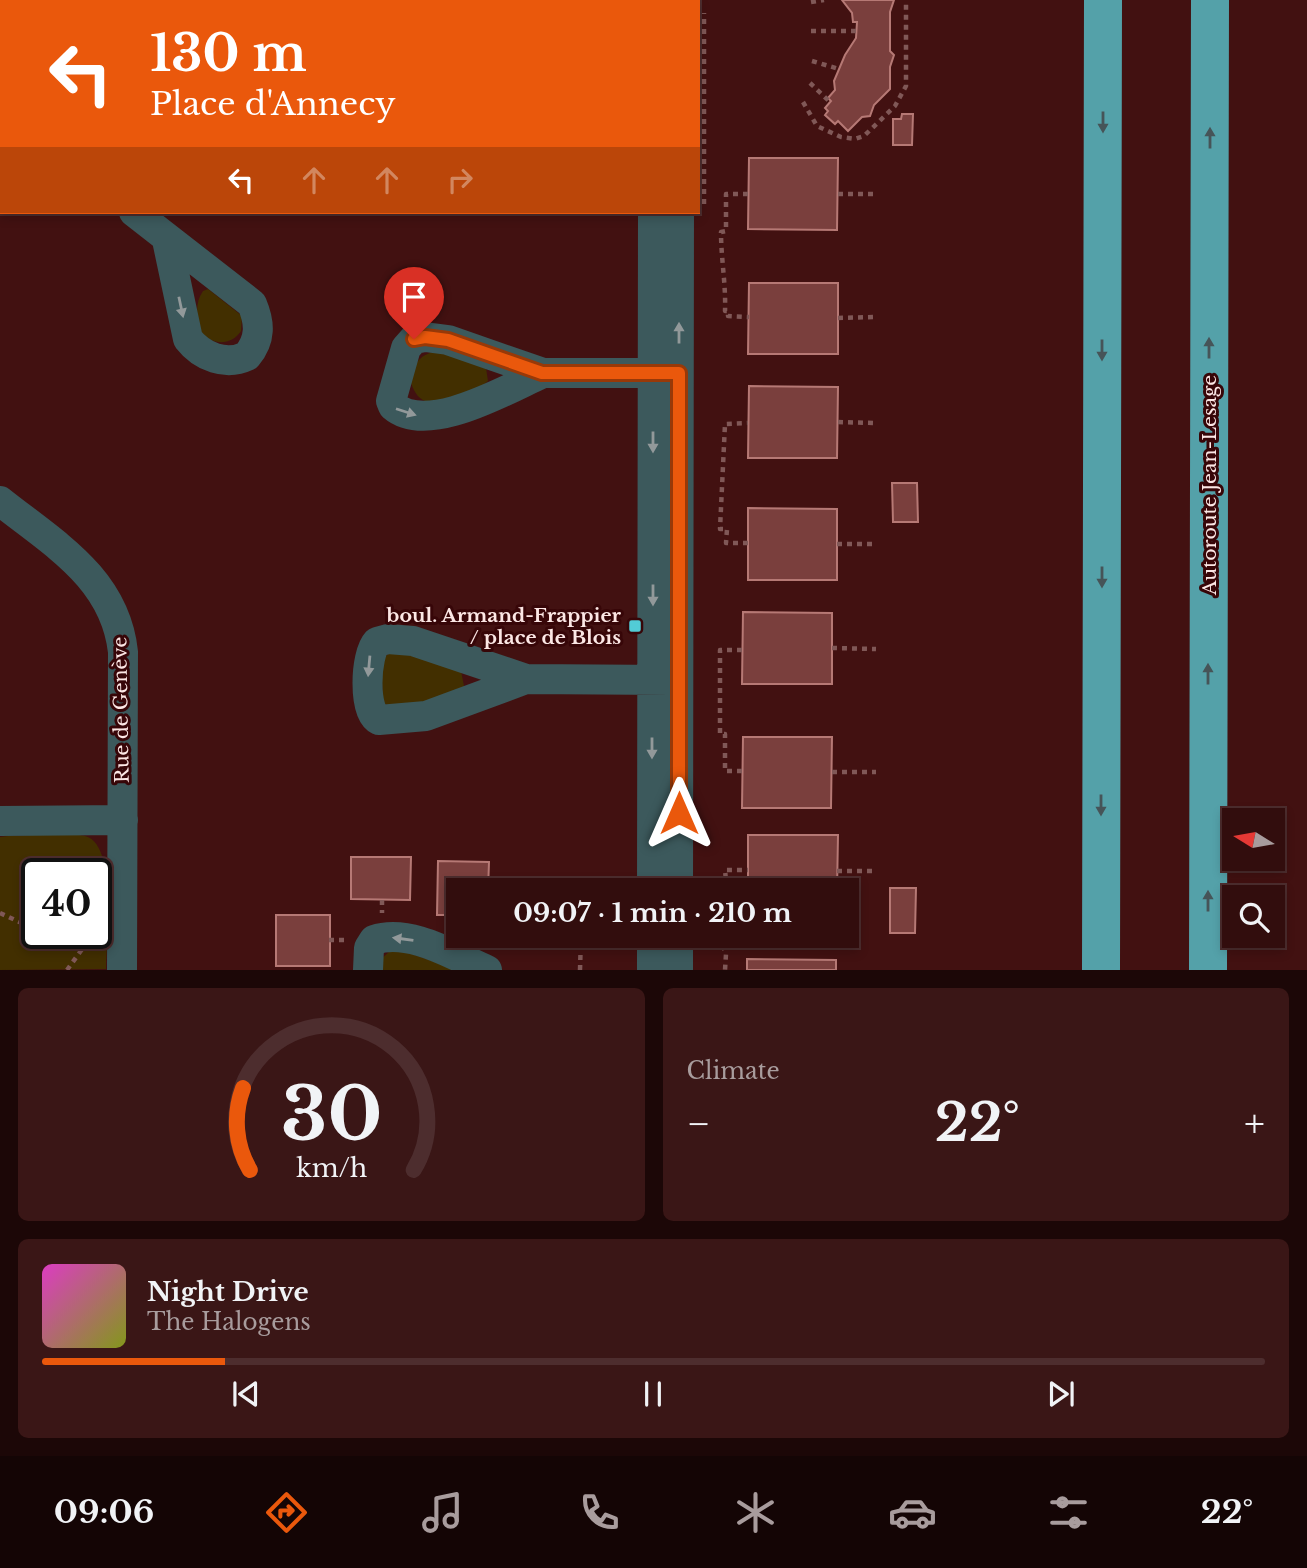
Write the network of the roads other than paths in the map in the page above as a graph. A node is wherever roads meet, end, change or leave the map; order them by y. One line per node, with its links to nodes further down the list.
1 (1096, 0): 4 (highway)
2 (1103, 0): 4 (highway)
3 (1210, 0): 26 (highway, Autoroute Jean-Lesage, one-way to 3)
4 (1103, 54): 25 (highway, one-way to 25)
5 (136, 214): 8 (street)
6 (653, 214): 10 (street)
7 (691, 214): 10 (street, one-way to 7)
8 (167, 240)
9 (542, 373): 10 (street)
10 (666, 373): 13 (street)
11 (0, 501): 14 (street, Rue de Genève)
12 (526, 679): 12 (street, one-way to 12); 13 (street)
13 (666, 680): 16 (street, one-way to 16); 17 (street)
14 (123, 820): 15 (street); 20 (street, Rue de Genève)
15 (0, 821)
16 (653, 878)
17 (677, 878)
18 (652, 948): 23 (street)
19 (678, 948): 24 (street)
20 (122, 970)
21 (368, 970): 22 (street, one-way to 21)
22 (487, 970)
23 (652, 970)
24 (678, 970)
25 (1101, 970)
26 (1208, 970)

